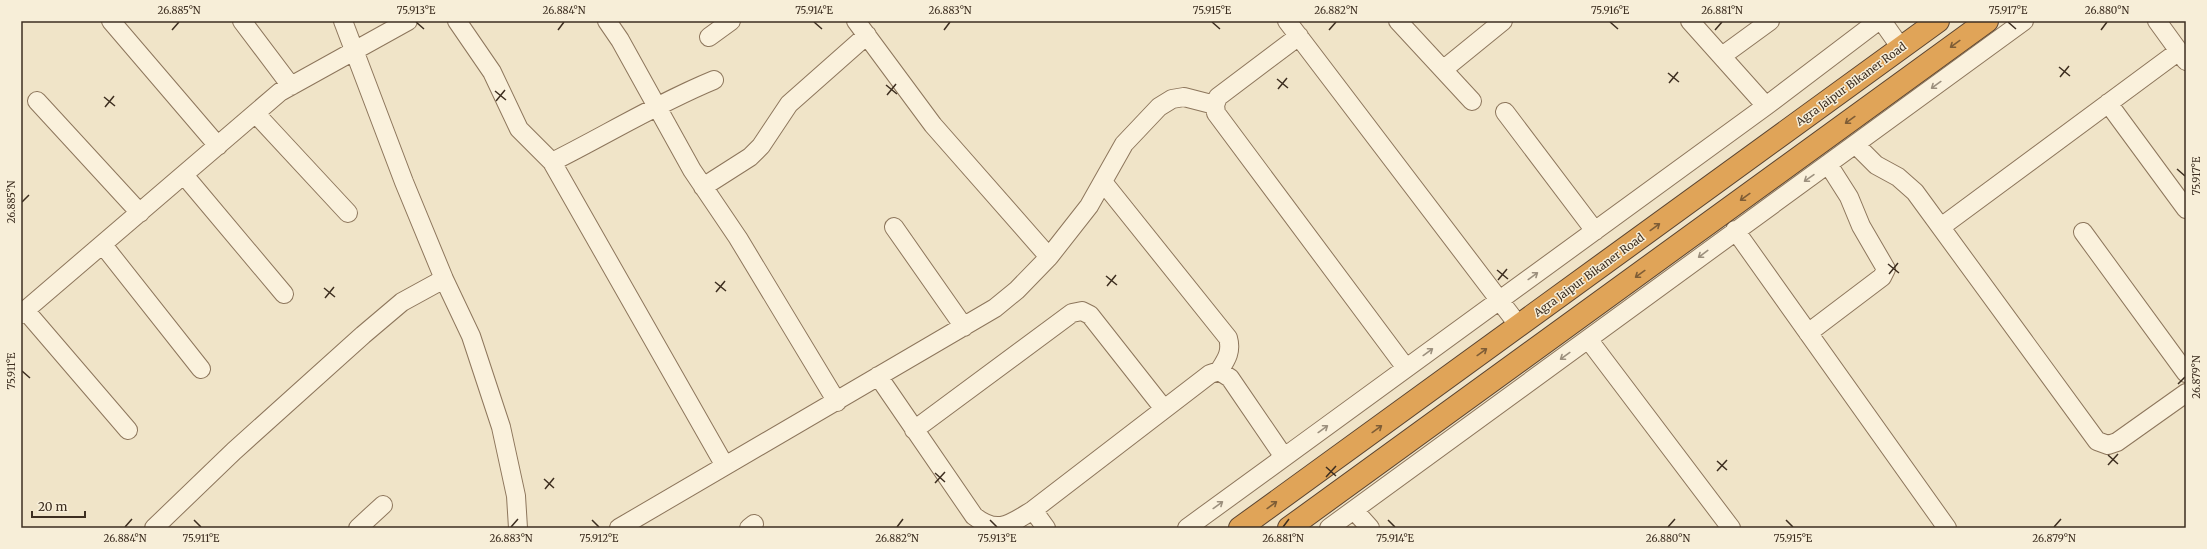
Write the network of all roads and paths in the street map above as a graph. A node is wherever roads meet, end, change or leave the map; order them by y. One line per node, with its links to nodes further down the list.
1 (111, 21): 39 (street)
2 (242, 21): 29 (street)
3 (343, 21): 24 (street)
4 (408, 21): 24 (street)
5 (457, 21): 40 (street)
6 (607, 21): 35 (street)
7 (731, 21): 22 (street)
8 (856, 21): 20 (street)
9 (1287, 21): 21 (street)
10 (1398, 21): 27 (street)
11 (1503, 21): 27 (street)
12 (1690, 21): 25 (street)
13 (1770, 21): 25 (street)
14 (1878, 21): 34 (street)
15 (1882, 21): 23 (street)
16 (1938, 21): 23 (highway, Agra Jaipur Bikaner Road)
17 (1987, 21): 86 (highway, one-way to 86)
18 (2024, 21): 38 (street, one-way to 38)
19 (2157, 21): 26 (street)
20 (867, 35): 44 (street); 55 (street)
21 (1299, 36): 33 (street); 58 (street)
22 (709, 37)
23 (1901, 48): 60 (highway, Agra Jaipur Bikaner Road, one-way to 23)
24 (354, 50): 29 (street); 56 (street)
25 (1722, 56): 34 (street)
26 (2182, 56): 32 (street)
27 (1444, 69): 31 (street)
28 (714, 80): 35 (street)
29 (291, 86): 37 (street)
30 (36, 101): 47 (street)
31 (1472, 101)
32 (2108, 103): 45 (street); 50 (street)
33 (1215, 104): 43 (street); 64 (street)
34 (1766, 106): 52 (street)
35 (657, 108): 40 (street); 44 (street)
36 (1505, 112): 52 (street)
37 (256, 114): 39 (street); 48 (street)
38 (1854, 144): 41 (street); 50 (street)
39 (218, 146): 42 (street)
40 (552, 162): 75 (street)
41 (1828, 164): 51 (street, one-way to 51); 62 (street)
42 (184, 175): 47 (street); 57 (street)
43 (1103, 182): 55 (street); 66 (street)
44 (703, 187): 70 (street)
45 (2180, 189): 46 (street)
46 (2186, 209)
47 (140, 213): 54 (street)
48 (348, 213)
49 (894, 226): 61 (street)
50 (1940, 227): 69 (street)
51 (1735, 230): 62 (street); 63 (street, one-way to 63)
52 (1595, 231): 58 (street, one-way to 52)
53 (2082, 232): 67 (street)
54 (103, 244): 59 (street); 65 (street)
55 (1049, 257): 61 (street)
56 (444, 279): 79 (street); 81 (street)
57 (284, 294)
58 (1499, 301): 60 (street); 64 (street, one-way to 58)
59 (23, 312): 72 (street)
60 (1519, 326): 85 (highway, Agra Jaipur Bikaner Road, one-way to 60)
61 (964, 327): 68 (street)
62 (1808, 333): 90 (street)
63 (1588, 339): 78 (street, one-way to 78); 89 (street)
64 (1406, 368): 74 (street, one-way to 64)
65 (201, 369)
66 (1219, 371): 71 (street); 74 (street)
67 (2186, 373)
68 (878, 376): 70 (street); 73 (street)
69 (2186, 393)
70 (837, 402): 75 (street)
71 (1164, 409): 73 (street); 77 (street)
72 (128, 430)
73 (914, 430): 77 (street)
74 (1284, 457): 84 (street, one-way to 74)
75 (725, 466): 82 (street)
76 (383, 505): 80 (street)
77 (1033, 510): 83 (street)
78 (1354, 510): 87 (street); 88 (street)
79 (154, 528)
80 (358, 528)
81 (518, 528)
82 (619, 528)
83 (1046, 528)
84 (1186, 528)
85 (1240, 528)
86 (1290, 528)
87 (1329, 528)
88 (1370, 528)
89 (1732, 528)
90 (1947, 528)

